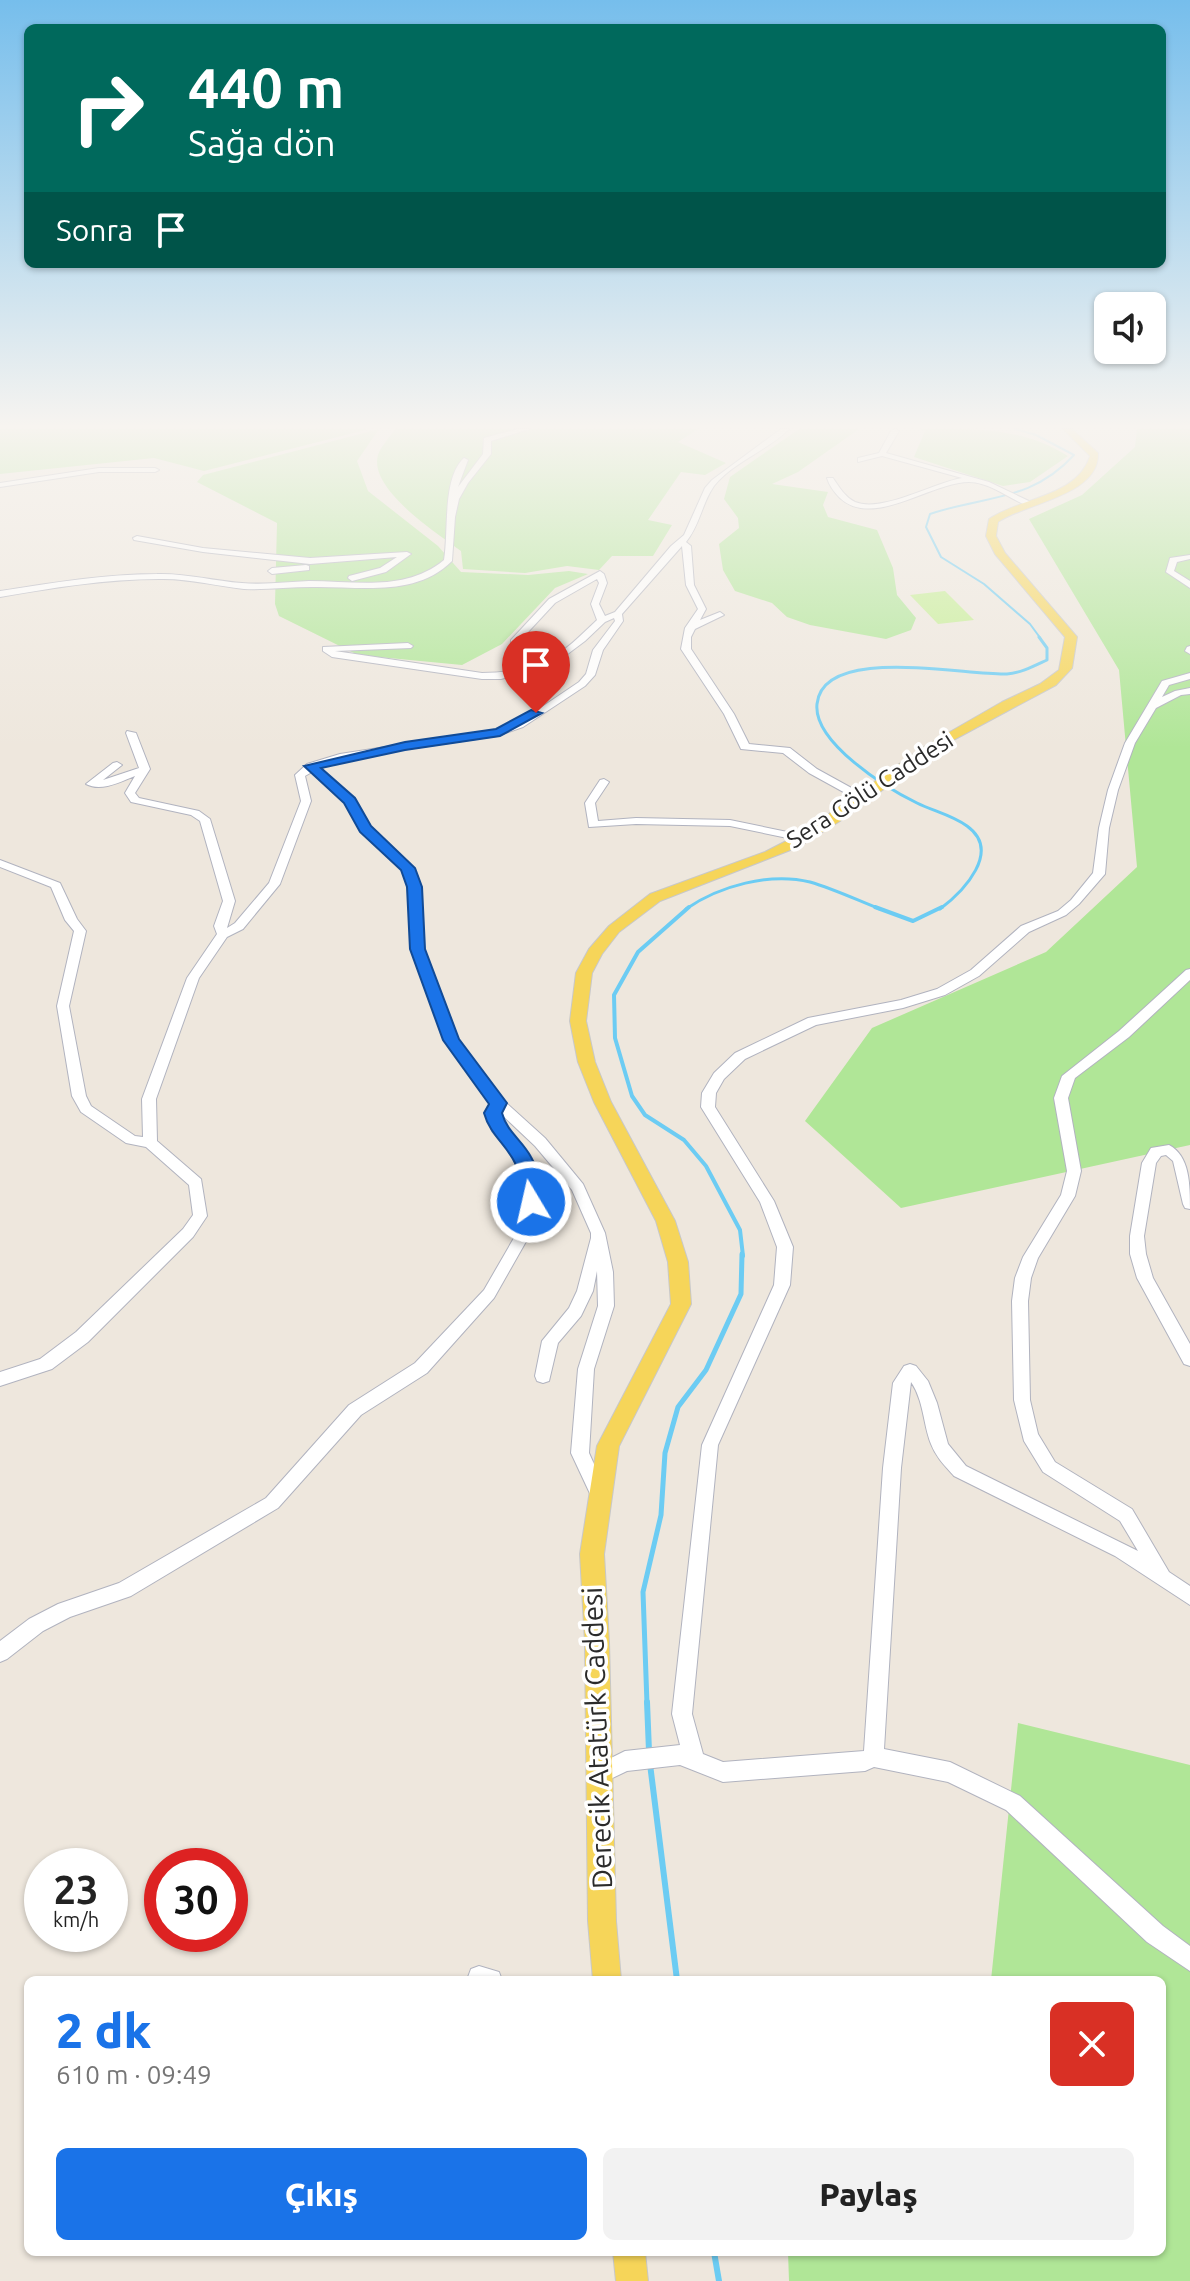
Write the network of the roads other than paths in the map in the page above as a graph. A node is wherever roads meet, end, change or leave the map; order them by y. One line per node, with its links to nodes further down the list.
1 (450, 535): 9 (street)
2 (687, 535): 5 (street)
3 (991, 535): 26 (main road, Sera Gölü Caddesi)
4 (137, 538): 7 (street)
5 (683, 543): 12 (street); 15 (street)
6 (1190, 557): 10 (street)
7 (395, 564): 8 (street); 9 (street)
8 (272, 571)
9 (308, 584): 11 (street)
10 (1190, 585)
11 (0, 594)
12 (618, 614): 14 (street); 23 (street)
13 (720, 615): 15 (street)
14 (602, 620): 16 (street); 17 (street)
15 (688, 628): 26 (street)
16 (514, 642)
17 (408, 646)
18 (1190, 676): 20 (street)
19 (1190, 691): 20 (street)
20 (1151, 706): 43 (street)
21 (131, 733): 24 (street)
22 (117, 765): 24 (street)
23 (311, 766): 29 (street); 31 (street)
24 (145, 769): 29 (street)
25 (604, 782): 27 (street)
26 (862, 798): 27 (main road, Sera Gölü Caddesi)
27 (802, 838): 38 (main road, Sera Gölü Caddesi)
28 (0, 863): 32 (street)
29 (223, 934): 32 (street)
30 (1190, 973): 39 (street)
31 (498, 1103): 34 (street); 41 (street)
32 (150, 1143): 37 (street)
33 (1190, 1204): 35 (street)
34 (598, 1233): 36 (street); 38 (street)
35 (1190, 1359)
36 (543, 1376)
37 (0, 1379)
38 (599, 1495): 44 (main road, Derecik Atatürk Caddesi)
39 (1163, 1578): 40 (street); 42 (street)
40 (1190, 1596)
41 (0, 1653)
42 (874, 1757): 43 (street); 45 (street)
43 (688, 1758): 44 (street)
44 (600, 1774): 46 (main road, Derecik Atatürk Caddesi)
45 (1190, 1960)
46 (607, 1976)
47 (629, 2256): 48 (main road)
48 (632, 2281)

